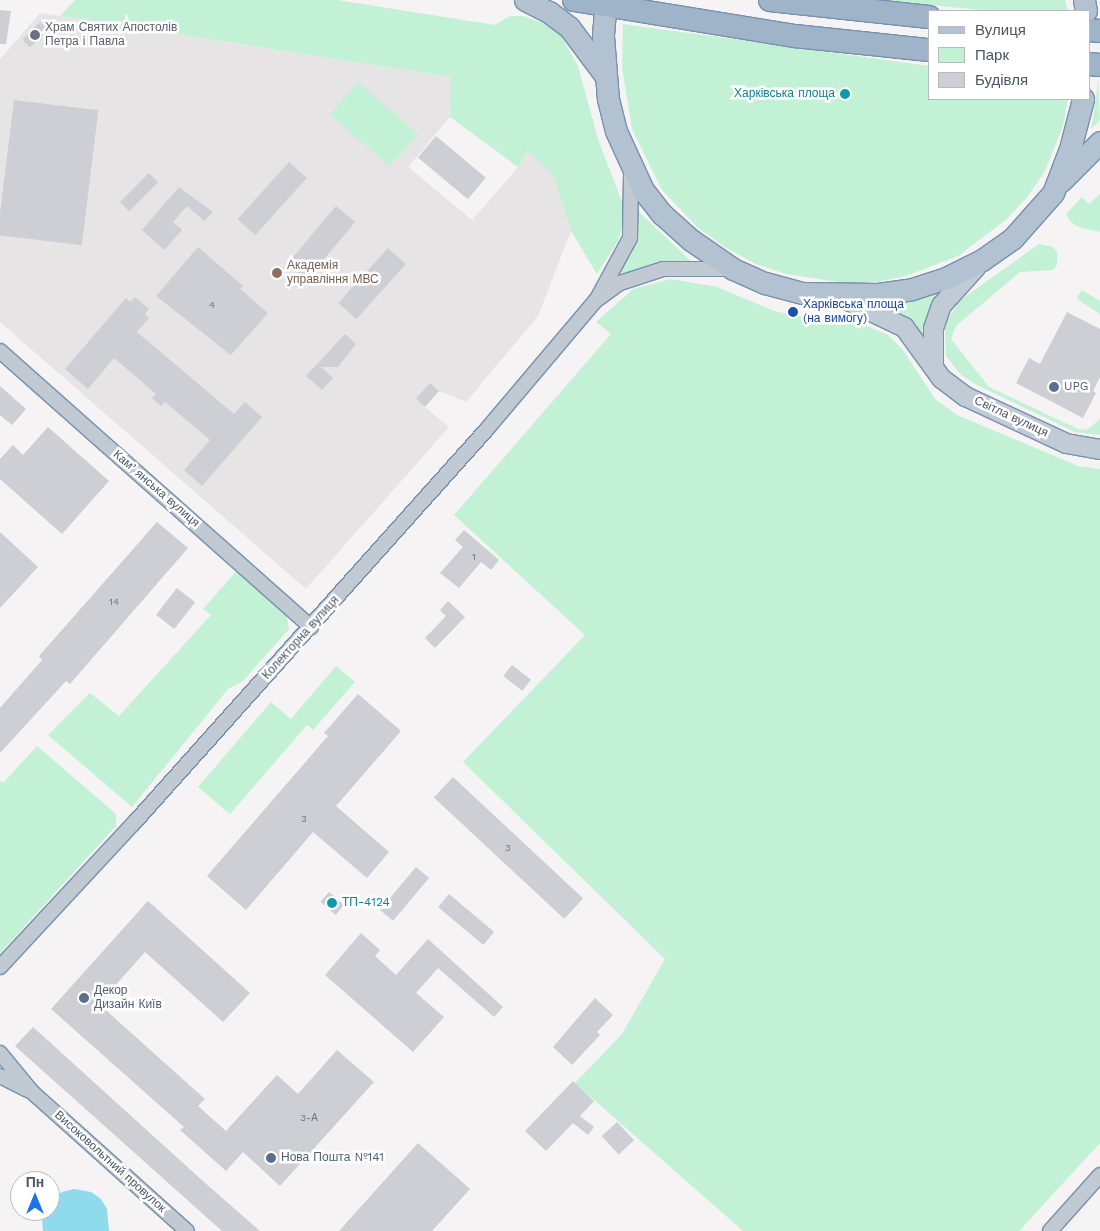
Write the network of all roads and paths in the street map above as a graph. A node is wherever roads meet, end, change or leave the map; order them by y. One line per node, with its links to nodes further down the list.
1 (525, 0): 7 (main road)
2 (574, 0): 4 (highway)
3 (770, 0): 5 (highway)
4 (605, 2): 6 (highway); 7 (main road)
5 (928, 17)
6 (928, 50)
7 (604, 74): 10 (main road)
8 (1083, 100): 11 (main road)
9 (1100, 142): 11 (main road)
10 (630, 166): 13 (main road); 15 (street, Колекторна вулиця)
11 (1059, 182): 12 (main road)
12 (982, 260): 14 (main road); 17 (main road)
13 (733, 269): 14 (main road); 15 (street, Колекторна вулиця)
14 (837, 295): 17 (main road, Світла вулиця)
15 (594, 302): 19 (street, Колекторна вулиця)
16 (0, 352): 19 (street, Камʼянська вулиця)
17 (933, 365): 18 (main road, Світла вулиця)
18 (1100, 449)
19 (311, 627): 20 (street, Колекторна вулиця)
20 (0, 967)
21 (0, 1052): 23 (street, Високовольтний провулок)
22 (0, 1076): 23 (street, Високовольтний провулок)
23 (32, 1092): 25 (street, Високовольтний провулок)
24 (1100, 1175): 26 (street)
25 (187, 1231)
26 (1050, 1231)

